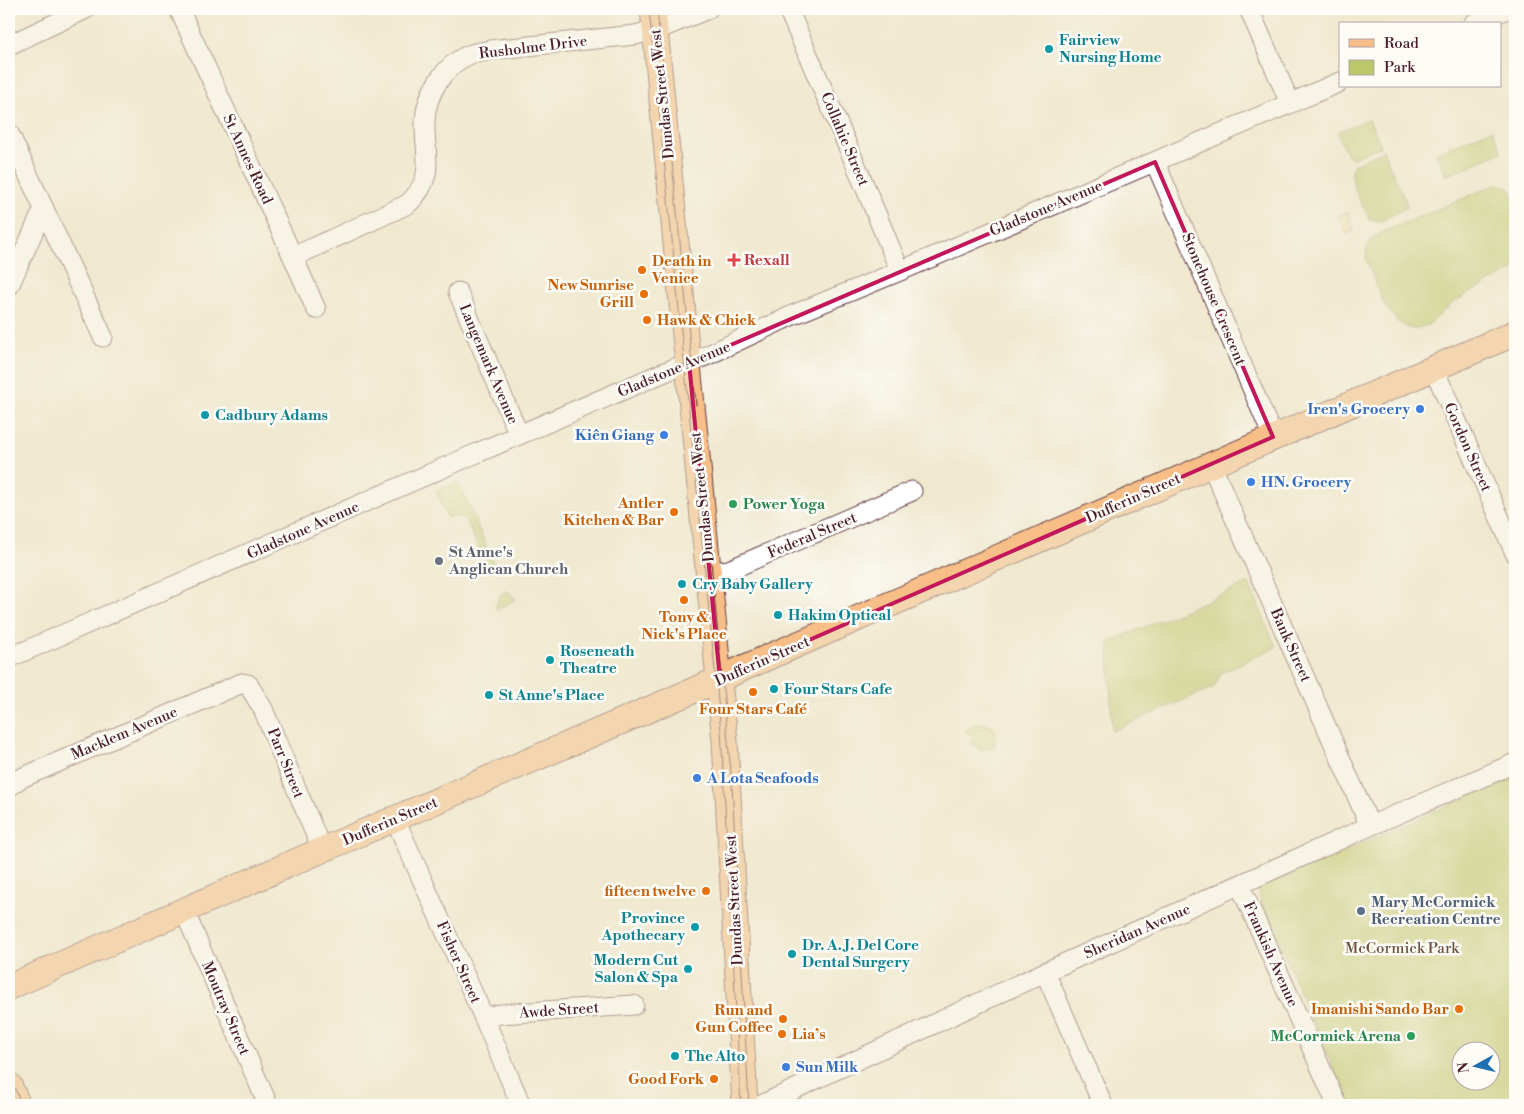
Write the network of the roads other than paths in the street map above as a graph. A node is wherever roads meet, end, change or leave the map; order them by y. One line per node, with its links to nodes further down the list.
1 (86, 9): 9 (street)
2 (179, 9): 15 (street, St Annes Road)
3 (708, 9): 7 (street, Rusholme Drive)
4 (788, 9): 16 (street, Collahie Street)
5 (1249, 9): 11 (street)
6 (1507, 9): 8 (street)
7 (654, 19): 15 (street, Rusholme Drive); 22 (main road, Dundas Street West)
8 (1477, 22)
9 (9, 45)
10 (1339, 82): 11 (street, Gladstone Avenue)
11 (1290, 104): 13 (street, Gladstone Avenue)
12 (9, 133): 14 (street)
13 (1155, 162): 16 (street, Gladstone Avenue); 25 (street, Stonehouse Crescent)
14 (44, 208): 17 (street); 21 (street)
15 (293, 257): 19 (street, St Annes Road)
16 (900, 271): 22 (street, Gladstone Avenue)
17 (9, 286)
18 (458, 292): 24 (street, Langemark Avenue)
19 (316, 309)
20 (1515, 333): 23 (main road, Dufferin Street)
21 (103, 337)
22 (689, 363): 24 (street, Gladstone Avenue); 29 (main road, Dundas Street West)
23 (1434, 369): 25 (main road, Dufferin Street); 28 (street, Gordon Street)
24 (519, 435): 30 (street, Gladstone Avenue)
25 (1273, 437): 26 (main road, Dufferin Street)
26 (1211, 464): 31 (main road, Dufferin Street); 36 (street, Bank Street)
27 (912, 492): 29 (street, Federal Street)
28 (1515, 553)
29 (709, 573): 31 (main road, Dundas Street West)
30 (9, 658)
31 (720, 679): 35 (main road, Dufferin Street); 48 (main road, Dundas Street West)
32 (242, 683): 34 (street, Macklem Avenue); 37 (street, Parr Street)
33 (1515, 763): 36 (street, Sheridan Avenue)
34 (9, 787)
35 (395, 819): 37 (main road, Dufferin Street); 43 (street, Fisher Street)
36 (1370, 826): 38 (street, Sheridan Avenue)
37 (322, 850): 39 (main road, Dufferin Street)
38 (1240, 885): 40 (street, Sheridan Avenue); 51 (street, Frankish Avenue)
39 (184, 910): 41 (main road, Dufferin Street); 46 (street, Moutray Street)
40 (1045, 972): 49 (street, Sheridan Avenue); 50 (street)
41 (9, 986)
42 (634, 1006): 43 (street, Awde Street)
43 (484, 1018): 47 (street, Fisher Street)
44 (9, 1085): 45 (main road)
45 (18, 1105)
46 (268, 1105)
47 (521, 1105)
48 (745, 1105)
49 (761, 1105)
50 (1102, 1105)
51 (1337, 1105)

